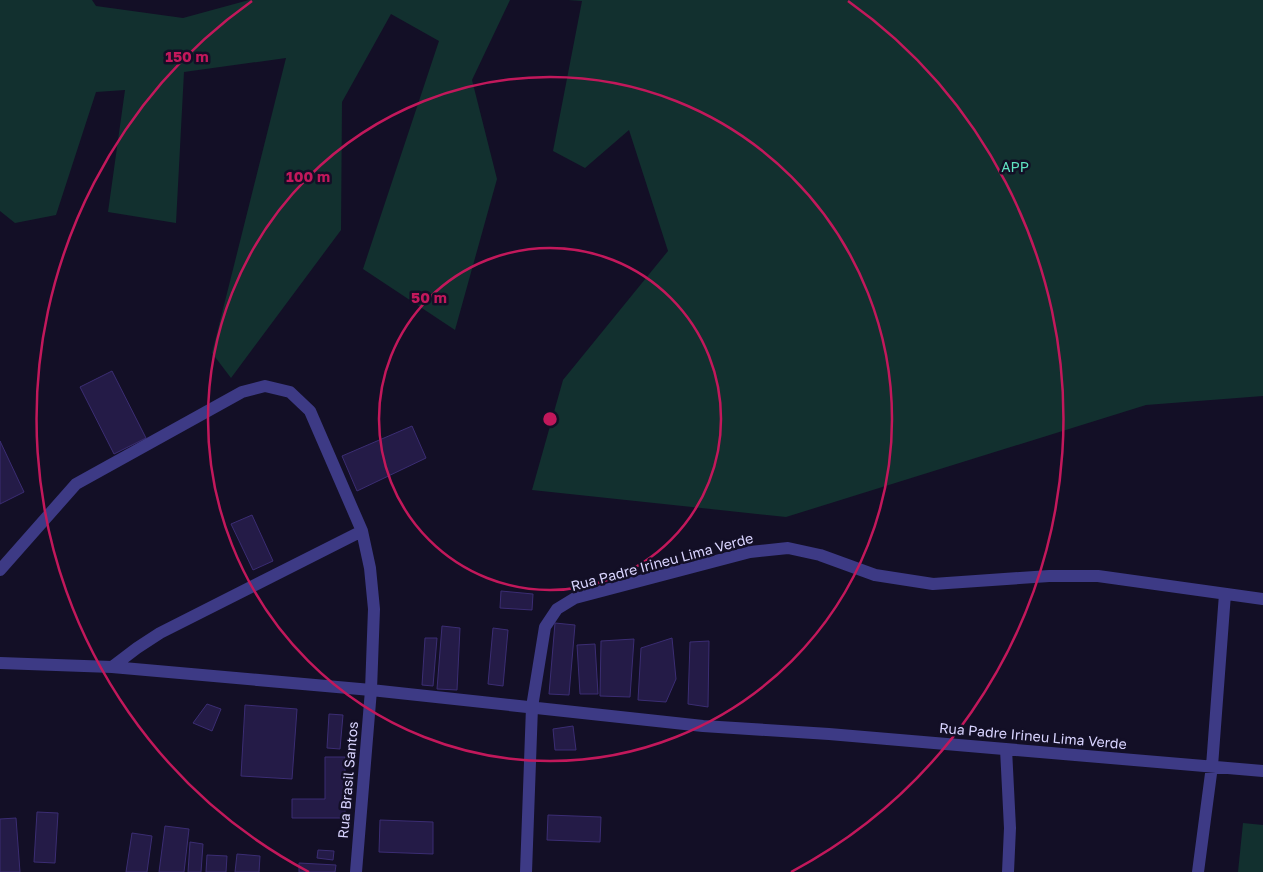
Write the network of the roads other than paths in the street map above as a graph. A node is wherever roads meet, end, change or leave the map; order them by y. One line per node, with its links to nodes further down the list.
1 (362, 531): 2 (street, Rua Brasil Santos); 6 (street); 7 (street, Rua Brasil Santos)
2 (0, 570)
3 (1225, 594): 4 (street, Rua Padre Irineu Lima Verde); 8 (street, Rua Padre Irineu Lima Verde); 10 (street)
4 (1263, 599)
5 (0, 663): 6 (street, Rua Padre Irineu Lima Verde)
6 (112, 667): 7 (street, Rua Padre Irineu Lima Verde)
7 (370, 690): 8 (street, Rua Padre Irineu Lima Verde); 12 (street, Rua Brasil Santos)
8 (532, 708): 9 (street, Rua Padre Irineu Lima Verde); 13 (street)
9 (1006, 749): 10 (street, Rua Padre Irineu Lima Verde); 14 (street)
10 (1212, 766): 11 (street, Rua Padre Irineu Lima Verde); 15 (street)
11 (1263, 770)
12 (356, 872)
13 (526, 872)
14 (1008, 872)
15 (1198, 872)

